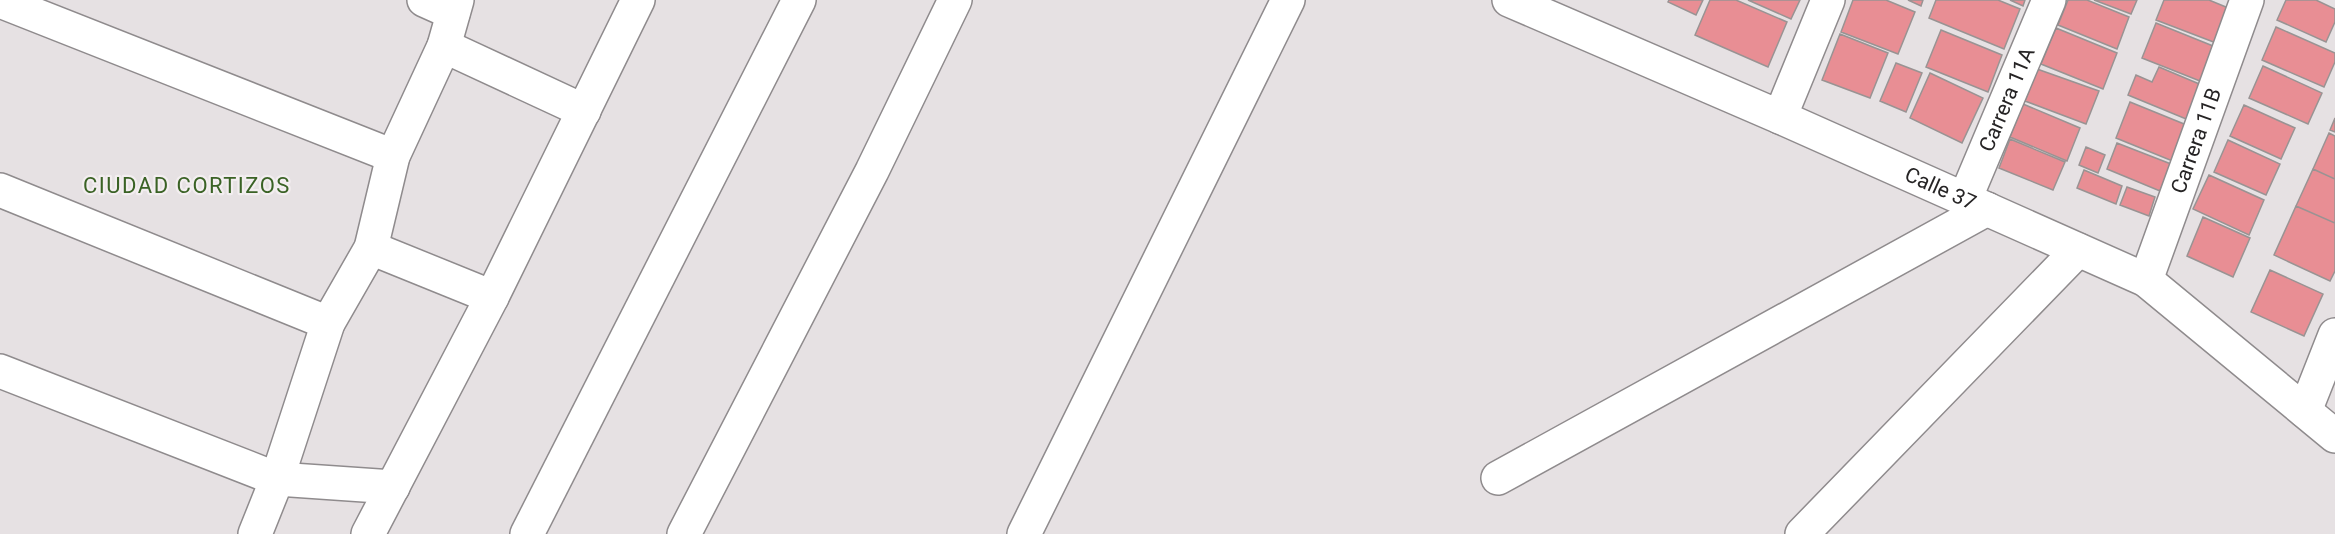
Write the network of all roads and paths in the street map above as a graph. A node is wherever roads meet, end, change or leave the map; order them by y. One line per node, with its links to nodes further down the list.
1 (638, 0): 12 (street)
2 (799, 0): 31 (street)
3 (955, 0): 32 (street)
4 (1288, 0): 33 (street)
5 (1509, 0): 13 (street, Calle 37)
6 (1828, 0): 13 (street)
7 (2049, 0): 16 (street, Carrera 11A)
8 (2247, 0): 19 (street, Carrera 11B)
9 (0, 1): 14 (street)
10 (444, 4): 11 (street)
11 (444, 46): 12 (street); 14 (street)
12 (584, 111): 20 (street)
13 (1780, 117): 16 (street, Calle 37)
14 (393, 156): 17 (street)
15 (0, 190): 21 (street)
16 (1976, 204): 18 (street, Calle 37); 27 (street)
17 (371, 248): 20 (street); 21 (street)
18 (2078, 250): 19 (street, Calle 37); 34 (street)
19 (2146, 280): 24 (street, Calle 37)
20 (492, 297): 28 (street)
21 (328, 323): 26 (street)
22 (2335, 335): 24 (street)
23 (0, 372): 26 (street)
24 (2305, 411): 25 (street, Calle 37)
25 (2335, 436)
26 (277, 478): 28 (street); 29 (street)
27 (1498, 478)
28 (393, 487): 30 (street)
29 (255, 534)
30 (368, 534)
31 (527, 534)
32 (684, 534)
33 (1024, 534)
34 (1802, 534)

